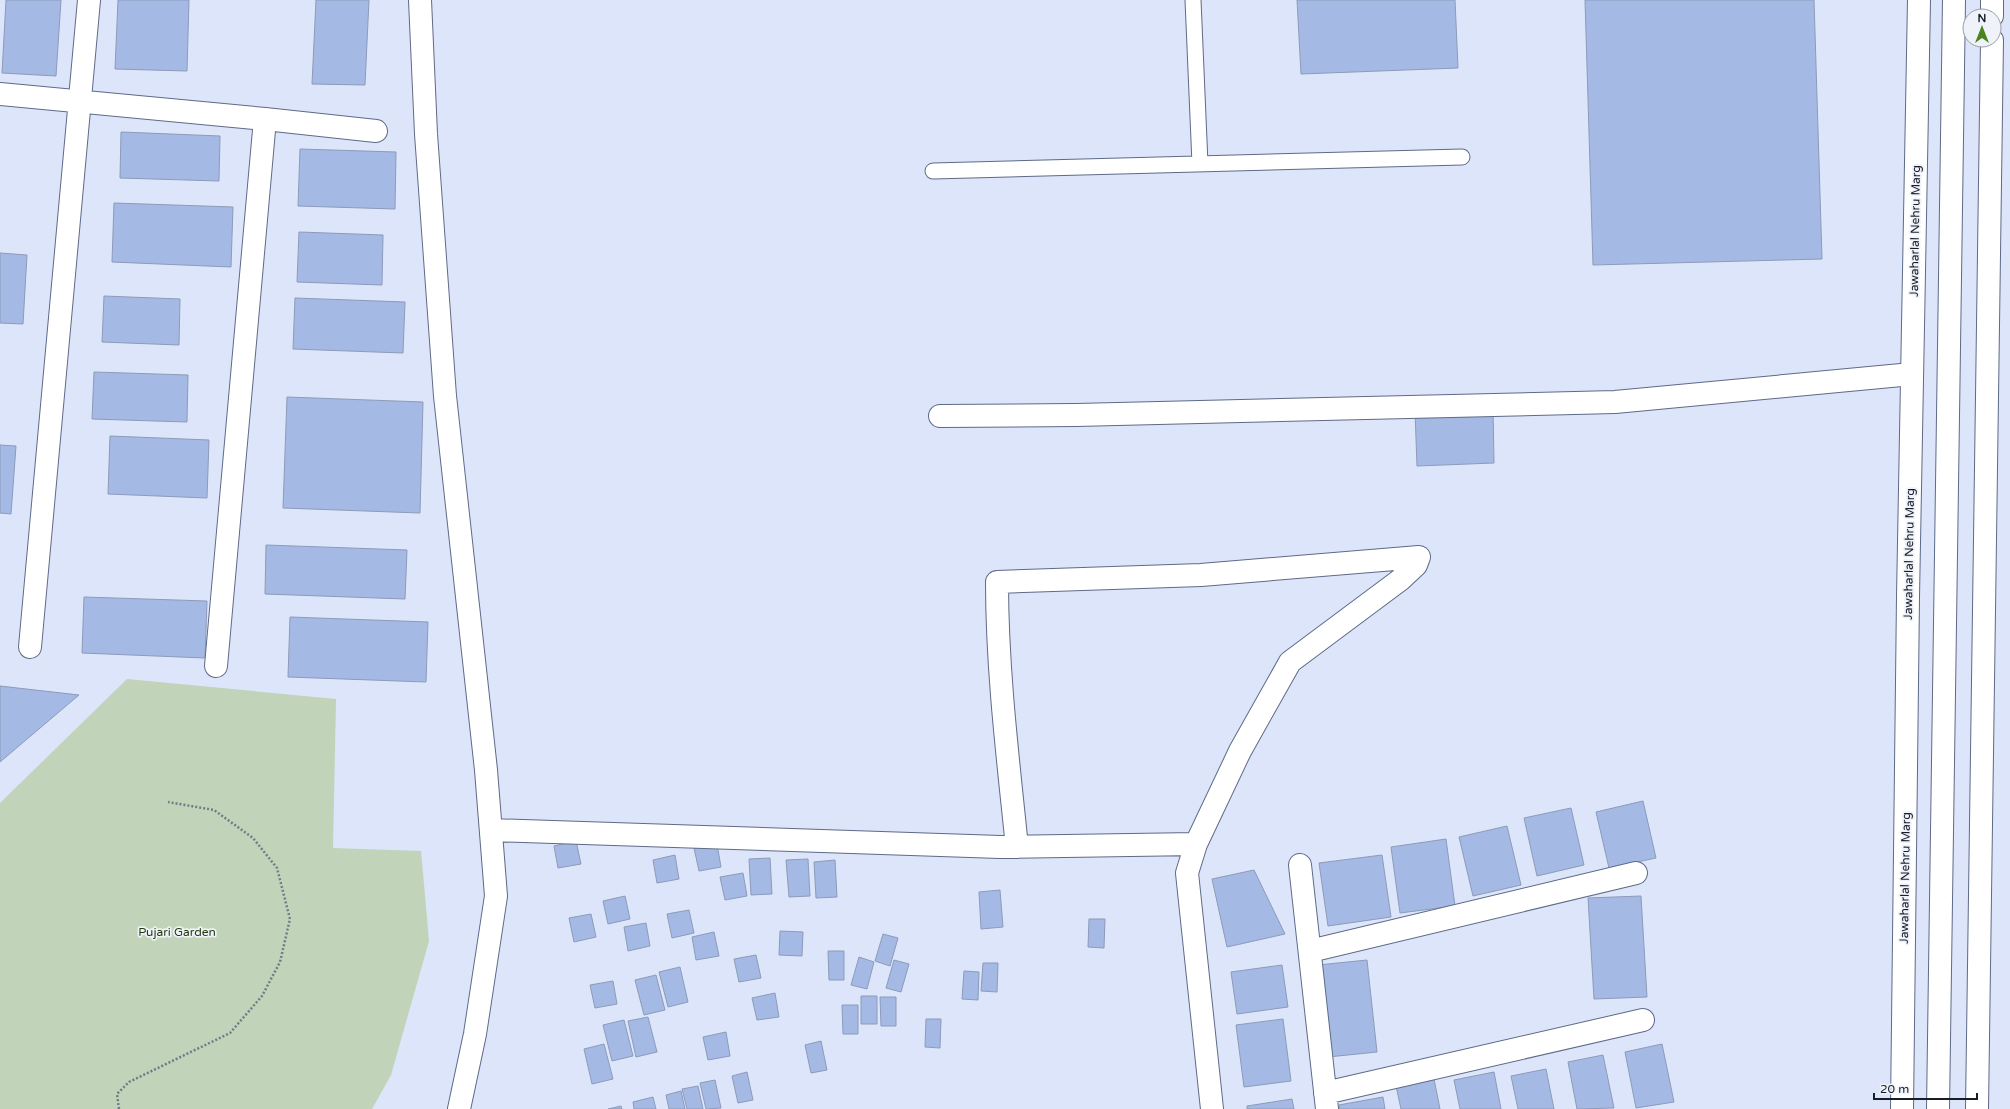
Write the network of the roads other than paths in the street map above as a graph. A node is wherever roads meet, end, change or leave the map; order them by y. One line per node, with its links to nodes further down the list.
1 (89, 0): 8 (street)
2 (420, 0): 18 (street)
3 (1193, 0): 12 (lane)
4 (1919, 0): 14 (street, Jawaharlal Nehru Marg)
5 (1954, 0): 29 (street)
6 (1992, 48): 30 (street)
7 (0, 94): 8 (street)
8 (80, 101): 9 (street); 16 (street)
9 (265, 119): 10 (street); 17 (street)
10 (376, 131)
11 (1462, 157): 12 (lane)
12 (1200, 164): 13 (lane)
13 (933, 171)
14 (1912, 374): 15 (street); 28 (street, Jawaharlal Nehru Marg)
15 (940, 416)
16 (30, 647)
17 (216, 666)
18 (491, 830): 20 (street); 26 (street)
19 (1196, 844): 20 (street); 20 (street); 27 (street)
20 (1017, 847)
21 (1300, 865): 23 (street)
22 (1636, 873): 23 (street)
23 (1310, 951): 25 (street)
24 (1643, 1020): 25 (street)
25 (1326, 1101)
26 (459, 1109)
27 (1212, 1109)
28 (1902, 1109)
29 (1938, 1109)
30 (1977, 1109)

